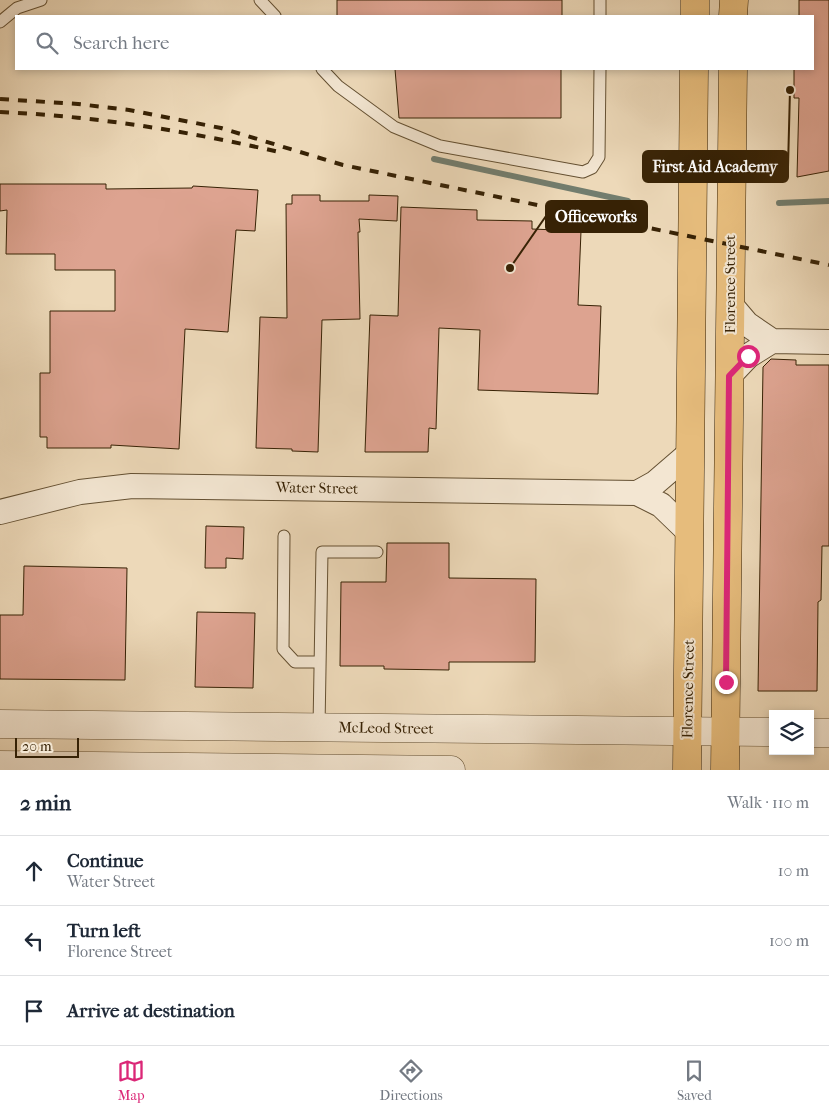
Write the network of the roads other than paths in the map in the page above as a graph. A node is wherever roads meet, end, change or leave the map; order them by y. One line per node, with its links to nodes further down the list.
1 (41, 0): 12 (lane)
2 (260, 0): 7 (lane)
3 (600, 0): 8 (lane)
4 (688, 0): 9 (street)
5 (695, 0): 10 (main road)
6 (734, 0): 11 (main road)
7 (274, 15)
8 (600, 15)
9 (691, 15)
10 (695, 15)
11 (733, 15)
12 (0, 22)
13 (323, 70): 14 (lane)
14 (600, 70)
15 (694, 70): 21 (main road, Florence Street)
16 (733, 70): 17 (main road, Florence Street)
17 (730, 304): 18 (street); 20 (main road, Florence Street)
18 (772, 342): 19 (street); 20 (street)
19 (829, 342)
20 (729, 376): 31 (main road, Florence Street)
21 (691, 452): 22 (street); 24 (main road, Florence Street)
22 (637, 493): 23 (street, Water Street); 24 (street, Water Street)
23 (0, 512)
24 (690, 533): 30 (main road, Florence Street)
25 (284, 536): 27 (lane)
26 (377, 552): 27 (lane)
27 (320, 662): 29 (lane)
28 (0, 724): 29 (street, McLeod Street)
29 (319, 727): 30 (street, McLeod Street)
30 (687, 731): 31 (street, McLeod Street); 37 (main road, Florence Street)
31 (725, 732): 32 (street, McLeod Street); 38 (main road, Florence Street)
32 (769, 732)
33 (814, 733): 34 (street)
34 (829, 733)
35 (0, 765): 36 (street)
36 (451, 770)
37 (687, 770)
38 (725, 770)

